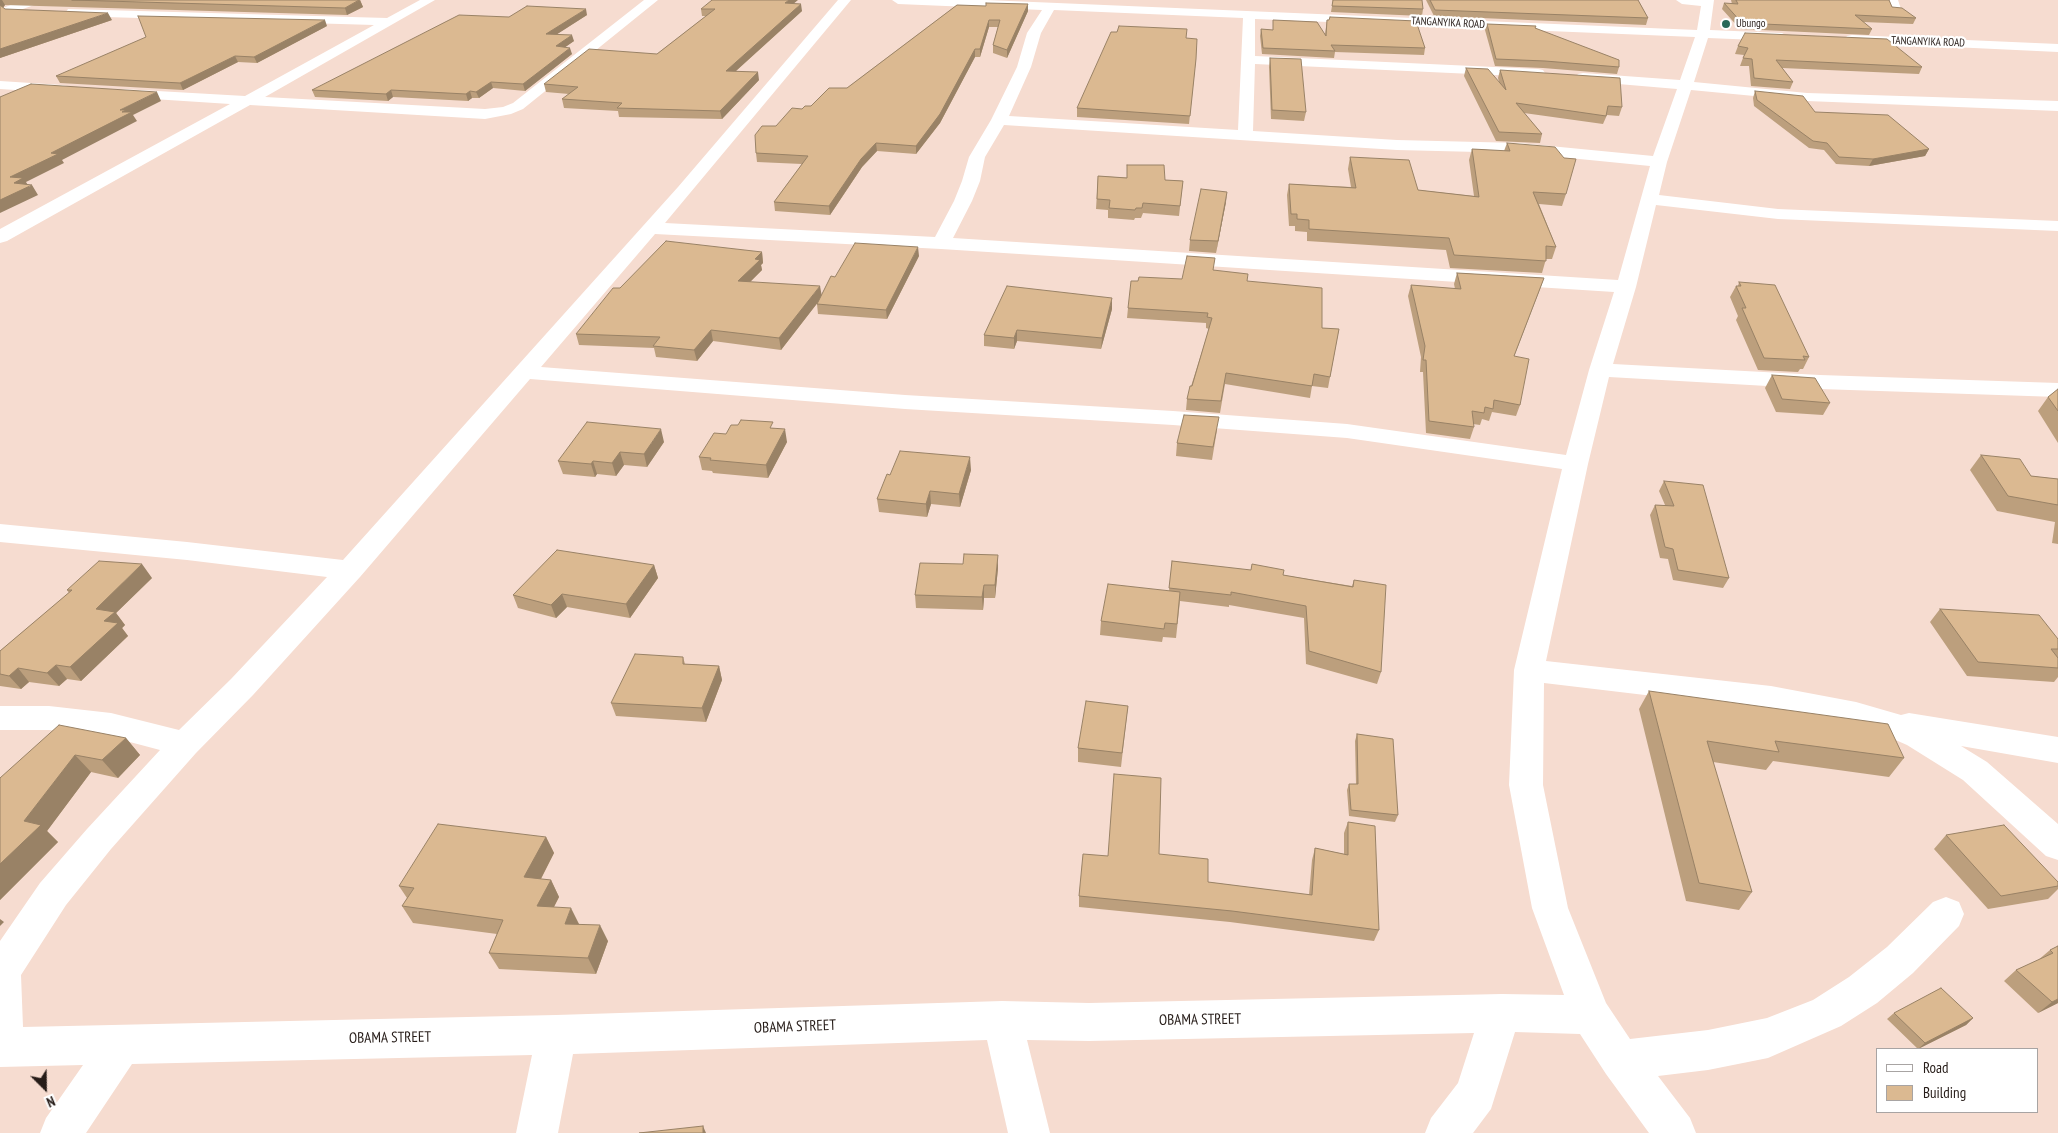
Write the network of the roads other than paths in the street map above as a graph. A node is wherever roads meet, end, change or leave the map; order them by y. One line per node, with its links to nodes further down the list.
1 (36, 0): 11 (street)
2 (429, 0): 14 (street)
3 (652, 0): 28 (street)
4 (845, 0): 36 (street)
5 (898, 0): 8 (street, TANGANYIKA ROAD)
6 (1699, 1): 16 (street)
7 (1087, 4): 8 (street, TANGANYIKA ROAD); 13 (street, TANGANYIKA ROAD)
8 (1050, 6): 31 (street)
9 (1427, 7): 15 (street)
10 (47, 11): 11 (street)
11 (4, 12)
12 (62, 12): 14 (street)
13 (1249, 14): 15 (street, TANGANYIKA ROAD); 20 (street)
14 (390, 22): 28 (street)
15 (1426, 22): 16 (street, TANGANYIKA ROAD)
16 (1703, 34): 17 (street, TANGANYIKA ROAD); 24 (street)
17 (1798, 37)
18 (1836, 38): 19 (street, TANGANYIKA ROAD)
19 (2058, 48)
20 (1248, 60): 21 (street); 32 (street)
21 (1552, 74)
22 (1571, 76): 24 (street)
23 (0, 85): 25 (street)
24 (1684, 85): 30 (street); 33 (street)
25 (33, 87): 26 (street); 29 (street)
26 (74, 90)
27 (109, 92): 28 (street)
28 (246, 100): 37 (street)
29 (0, 101)
30 (2058, 106)
31 (998, 120): 32 (street); 38 (street)
32 (1245, 136): 33 (street)
33 (1659, 162): 34 (street)
34 (1649, 199): 35 (street); 39 (street)
35 (2058, 226)
36 (651, 228): 38 (street); 41 (street)
37 (0, 237)
38 (941, 243): 39 (street)
39 (1626, 287): 40 (street)
40 (1600, 370): 42 (street); 43 (street)
41 (522, 372): 43 (street); 45 (street)
42 (2058, 390)
43 (1576, 464): 46 (street)
44 (0, 533): 45 (street)
45 (350, 570): 49 (street)
46 (1529, 670): 48 (street); 55 (street)
47 (0, 718): 49 (street)
48 (1883, 721): 50 (street); 51 (street)
49 (185, 744): 53 (street)
50 (2058, 750)
51 (2058, 845)
52 (1946, 914): 60 (street)
53 (1, 973): 59 (street)
54 (1502, 1013): 55 (street, OBAMA STREET); 56 (street, OBAMA STREET); 64 (street)
55 (1591, 1015): 60 (street)
56 (1002, 1020): 57 (street, OBAMA STREET); 63 (street)
57 (556, 1035): 58 (street, OBAMA STREET); 62 (street)
58 (122, 1043): 59 (street, OBAMA STREET); 61 (street)
59 (2, 1047)
60 (1620, 1060): 65 (street)
61 (61, 1133)
62 (537, 1133)
63 (1029, 1133)
64 (1446, 1133)
65 (1676, 1133)

